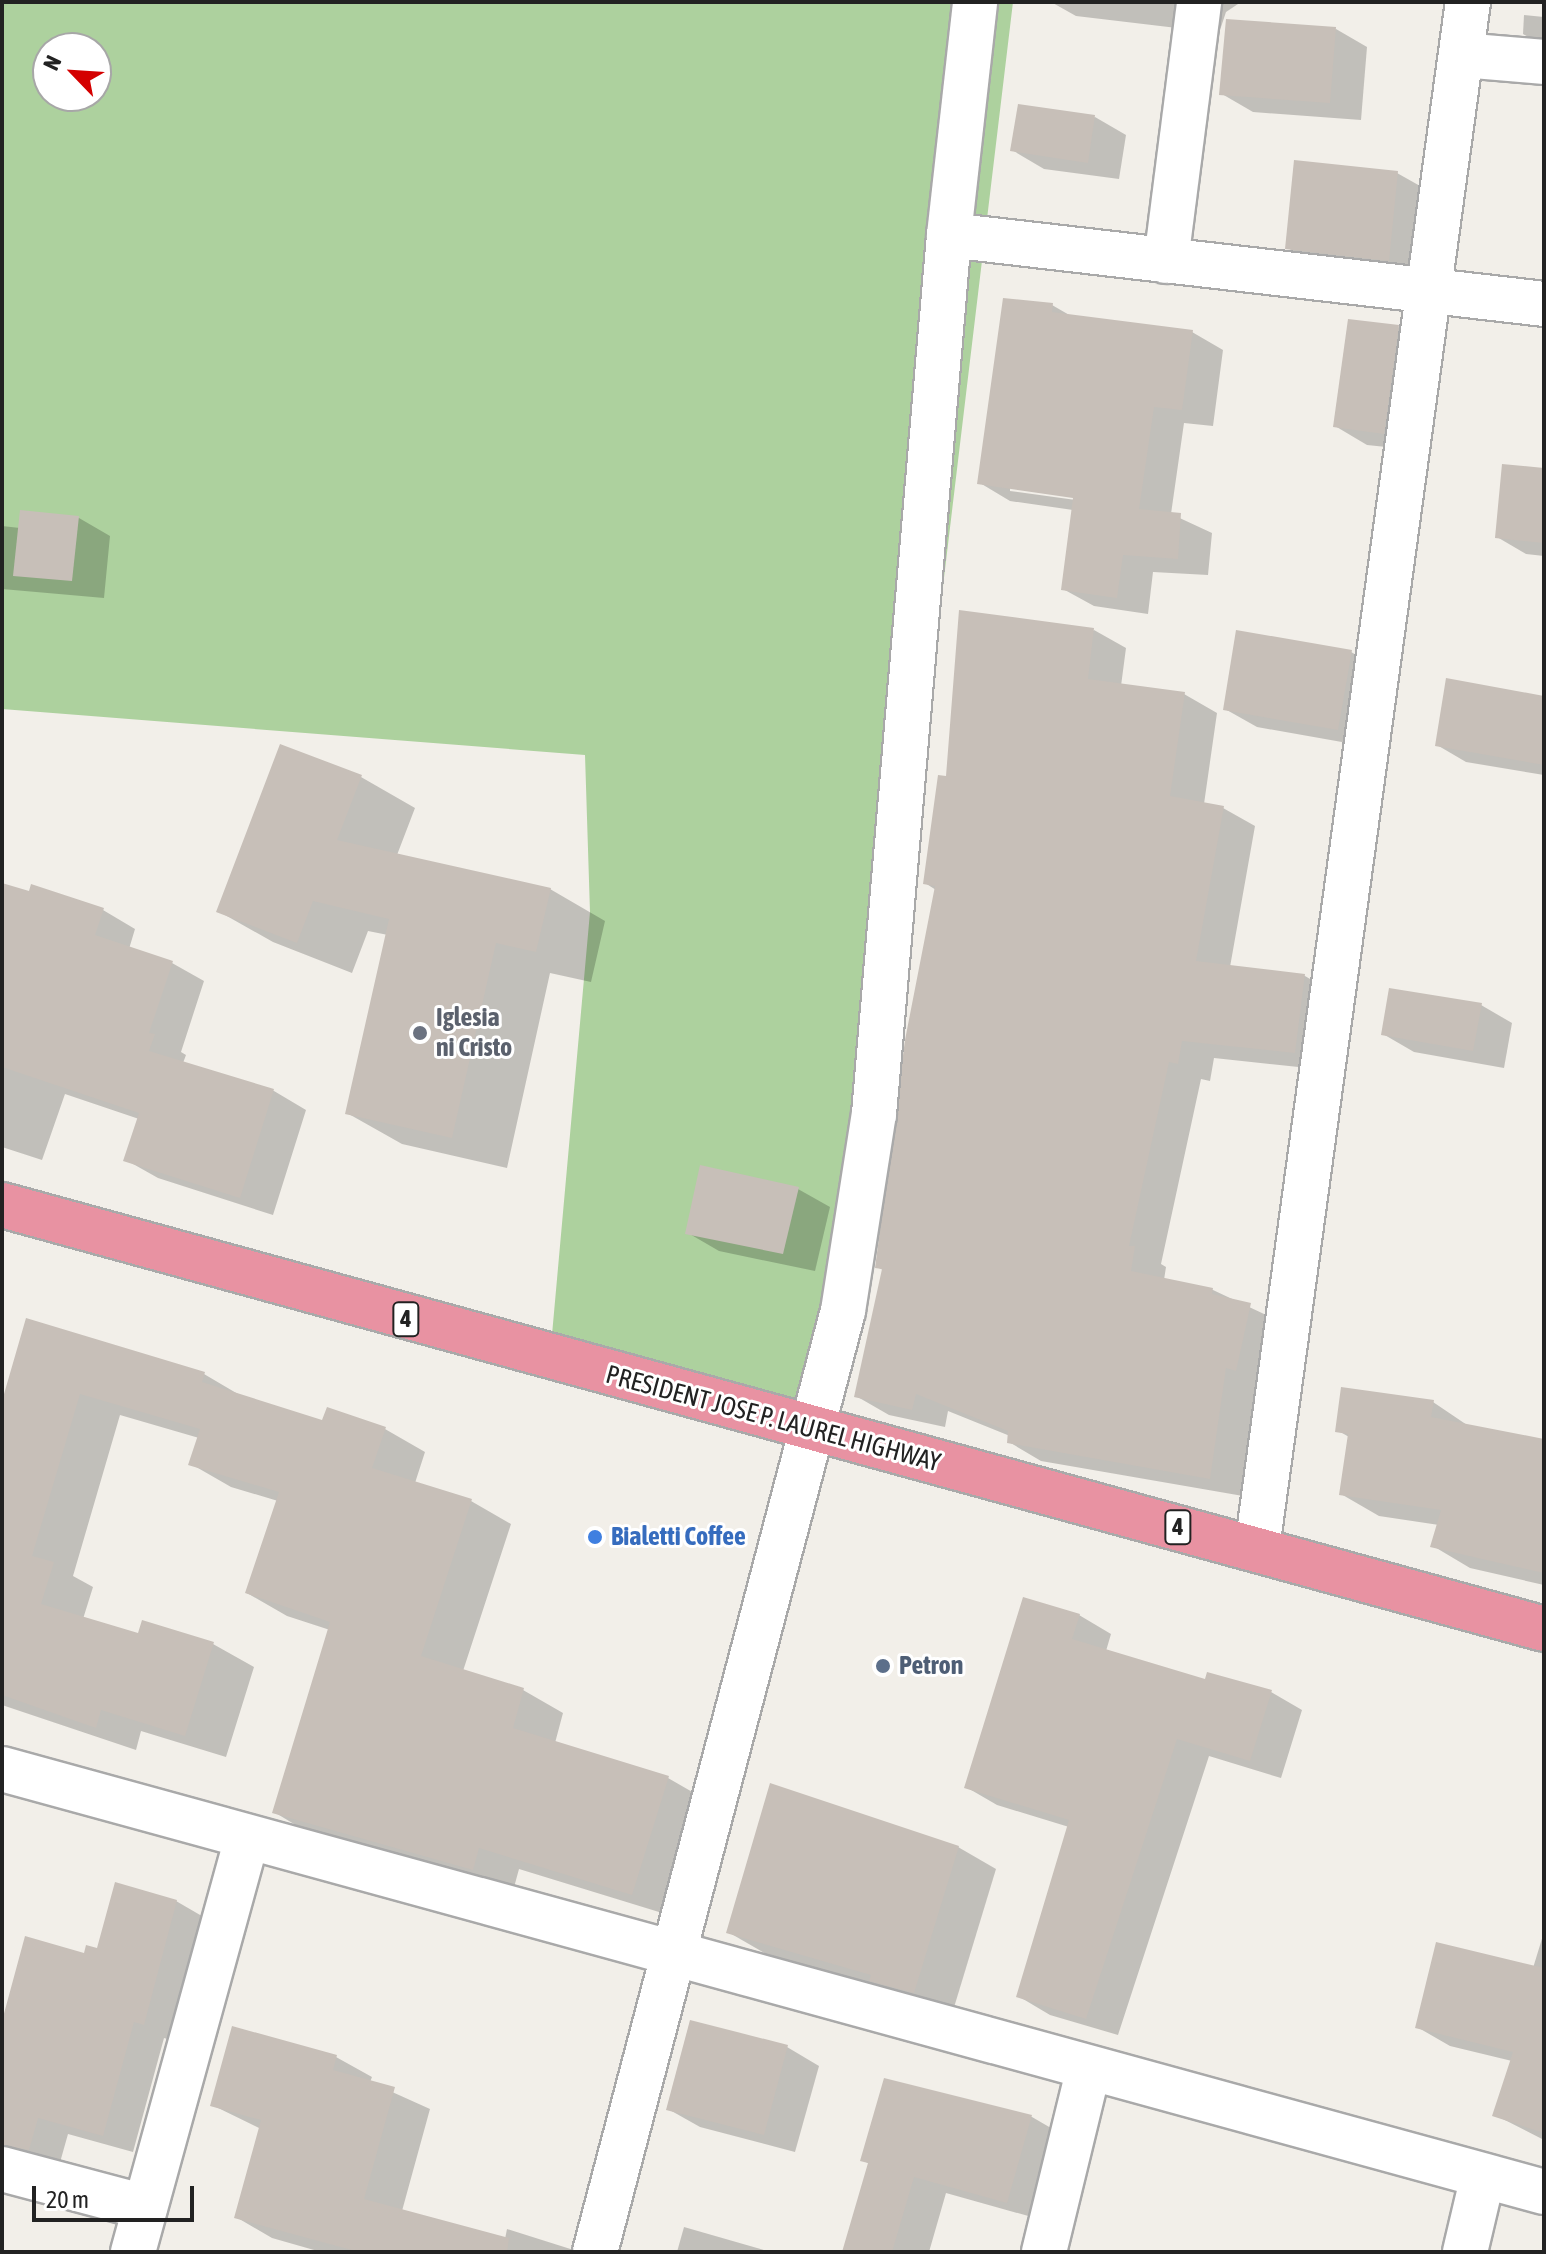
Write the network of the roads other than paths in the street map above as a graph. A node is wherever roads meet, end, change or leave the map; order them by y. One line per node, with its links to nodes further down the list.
1 (975, 2): 6 (street)
2 (1199, 2): 7 (street)
3 (1468, 2): 4 (street)
4 (1461, 55): 5 (street); 8 (street)
5 (1544, 62)
6 (949, 235): 7 (street); 11 (street)
7 (1166, 261): 8 (street)
8 (1431, 294): 9 (street); 12 (street)
9 (1544, 304)
10 (2, 1205): 11 (highway, PRESIDENT JOSE P. LAUREL HIGHWAY / 4)
11 (811, 1429): 12 (highway, PRESIDENT JOSE P. LAUREL HIGHWAY / 4); 16 (street)
12 (1257, 1548): 13 (highway, PRESIDENT JOSE P. LAUREL HIGHWAY / 4)
13 (1544, 1629)
14 (2, 1769): 15 (street)
15 (247, 1837): 16 (street); 21 (street)
16 (674, 1955): 17 (street); 23 (street)
17 (1089, 2068): 19 (street); 24 (street)
18 (2, 2169): 21 (street)
19 (1483, 2176): 20 (street); 25 (street)
20 (1544, 2192)
21 (145, 2207): 22 (street)
22 (133, 2252)
23 (595, 2252)
24 (1044, 2252)
25 (1465, 2252)

